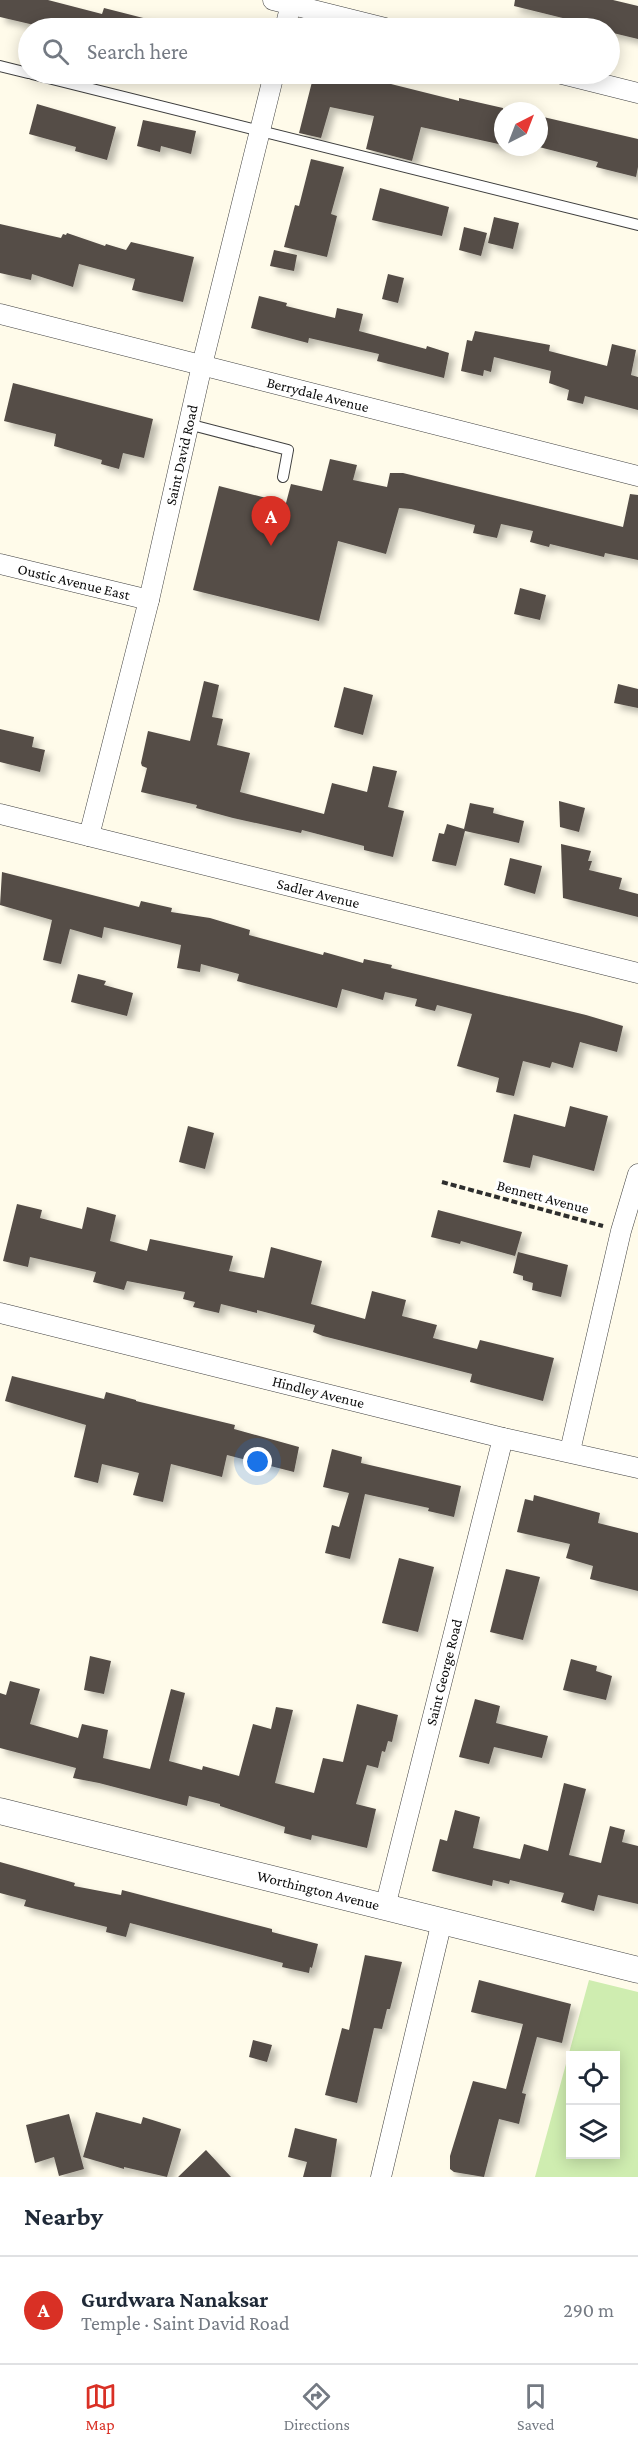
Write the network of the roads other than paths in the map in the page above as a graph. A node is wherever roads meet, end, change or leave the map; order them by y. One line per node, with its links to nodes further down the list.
1 (285, 2): 2 (street); 3 (street)
2 (285, 18)
3 (347, 18)
4 (0, 66): 5 (lane)
5 (18, 70)
6 (74, 84): 10 (lane)
7 (272, 84): 10 (street, Saint David Road)
8 (602, 84): 9 (street)
9 (638, 93)
10 (260, 131): 11 (lane); 13 (street, Saint David Road)
11 (638, 225)
12 (0, 314): 13 (street, Berrydale Avenue)
13 (202, 365): 14 (street, Saint David Road); 15 (street, Berrydale Avenue)
14 (188, 424): 16 (lane); 18 (street, Saint David Road)
15 (638, 476)
16 (283, 477)
17 (0, 564): 18 (street, Oustic Avenue East)
18 (149, 600): 20 (street, Saint David Road)
19 (0, 814): 20 (street, Sadler Avenue)
20 (89, 836): 21 (street, Sadler Avenue)
21 (638, 973)
22 (638, 1174): 25 (street)
23 (0, 1313): 24 (street, Hindley Avenue)
24 (503, 1438): 25 (street, Hindley Avenue); 28 (street, Saint George Road)
25 (570, 1451): 26 (street, Hindley Avenue)
26 (638, 1468)
27 (0, 1810): 28 (street, Worthington Avenue)
28 (385, 1907): 29 (street, Worthington Avenue)
29 (442, 1921): 30 (street, Worthington Avenue); 31 (street)
30 (638, 1970)
31 (381, 2177)

